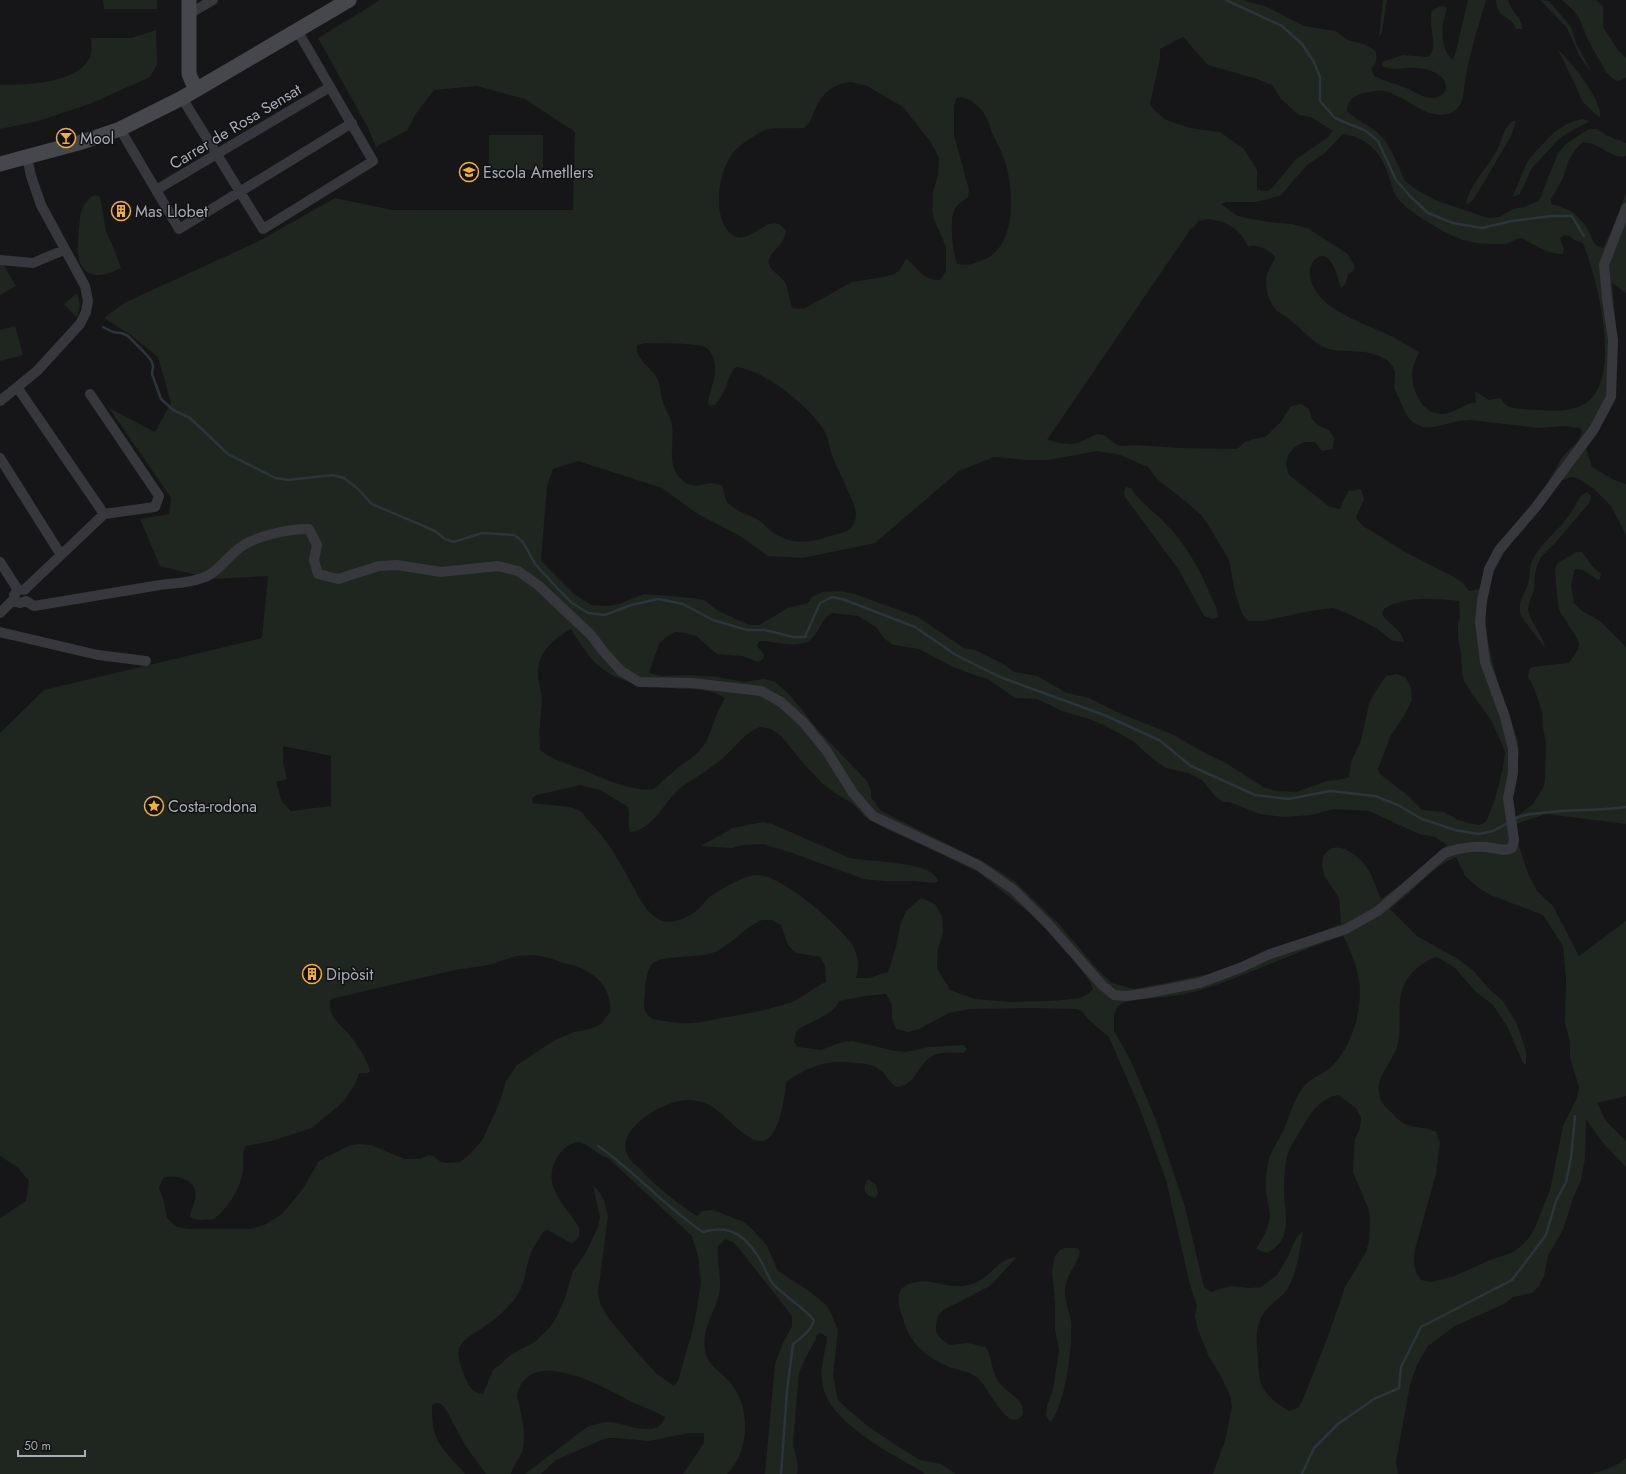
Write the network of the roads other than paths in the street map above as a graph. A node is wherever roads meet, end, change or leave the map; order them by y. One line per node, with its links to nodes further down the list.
1 (212, 0): 3 (street)
2 (349, 0): 4 (street)
3 (189, 7): 6 (street)
4 (298, 30): 5 (street); 6 (street)
5 (330, 87): 8 (street); 10 (street, Carrer de Rosa Sensat)
6 (196, 90): 7 (street)
7 (182, 98): 9 (street); 10 (street)
8 (352, 123): 14 (street); 14 (street)
9 (120, 129): 11 (street); 13 (street)
10 (217, 154): 13 (street, Carrer de Rosa Sensat); 14 (street)
11 (27, 157): 12 (street); 16 (street)
12 (0, 164)
13 (156, 190): 14 (street)
14 (240, 191)
15 (1626, 208): 25 (street)
16 (64, 250): 17 (street); 18 (street)
17 (0, 260)
18 (17, 387): 20 (street); 22 (street)
19 (90, 394): 22 (street)
20 (0, 402)
21 (0, 458): 23 (street)
22 (104, 514): 23 (street)
23 (61, 554): 25 (street)
24 (0, 562): 25 (street)
25 (21, 595): 26 (street)
26 (0, 613)
27 (0, 632): 28 (street)
28 (146, 661)

